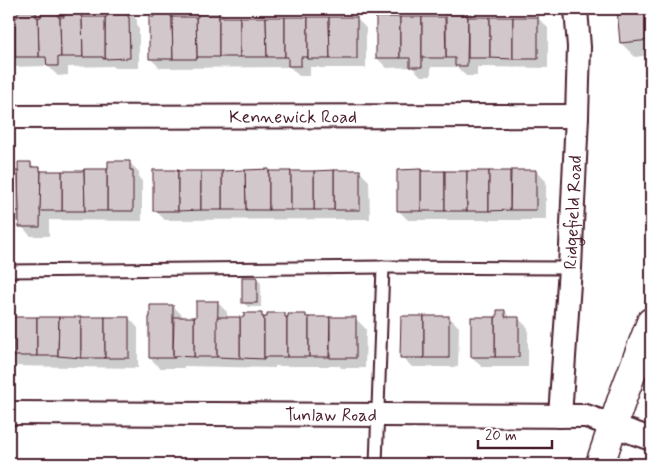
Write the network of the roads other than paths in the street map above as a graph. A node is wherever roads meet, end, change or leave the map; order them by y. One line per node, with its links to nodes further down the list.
1 (576, 9): 2 (street, Ridgefield Road)
2 (577, 116): 3 (street, Kennewick Road); 5 (street, Ridgefield Road)
3 (9, 118)
4 (383, 267): 5 (lane); 6 (lane); 9 (lane)
5 (570, 268): 10 (street, Ridgefield Road)
6 (9, 271)
7 (651, 322): 11 (main road)
8 (9, 413): 9 (street, Tunlaw Road)
9 (379, 415): 10 (street, Tunlaw Road); 13 (lane)
10 (560, 416): 11 (street, Tunlaw Road)
11 (613, 425): 12 (street, Tunlaw Road); 14 (main road)
12 (651, 438)
13 (376, 464)
14 (600, 464)

